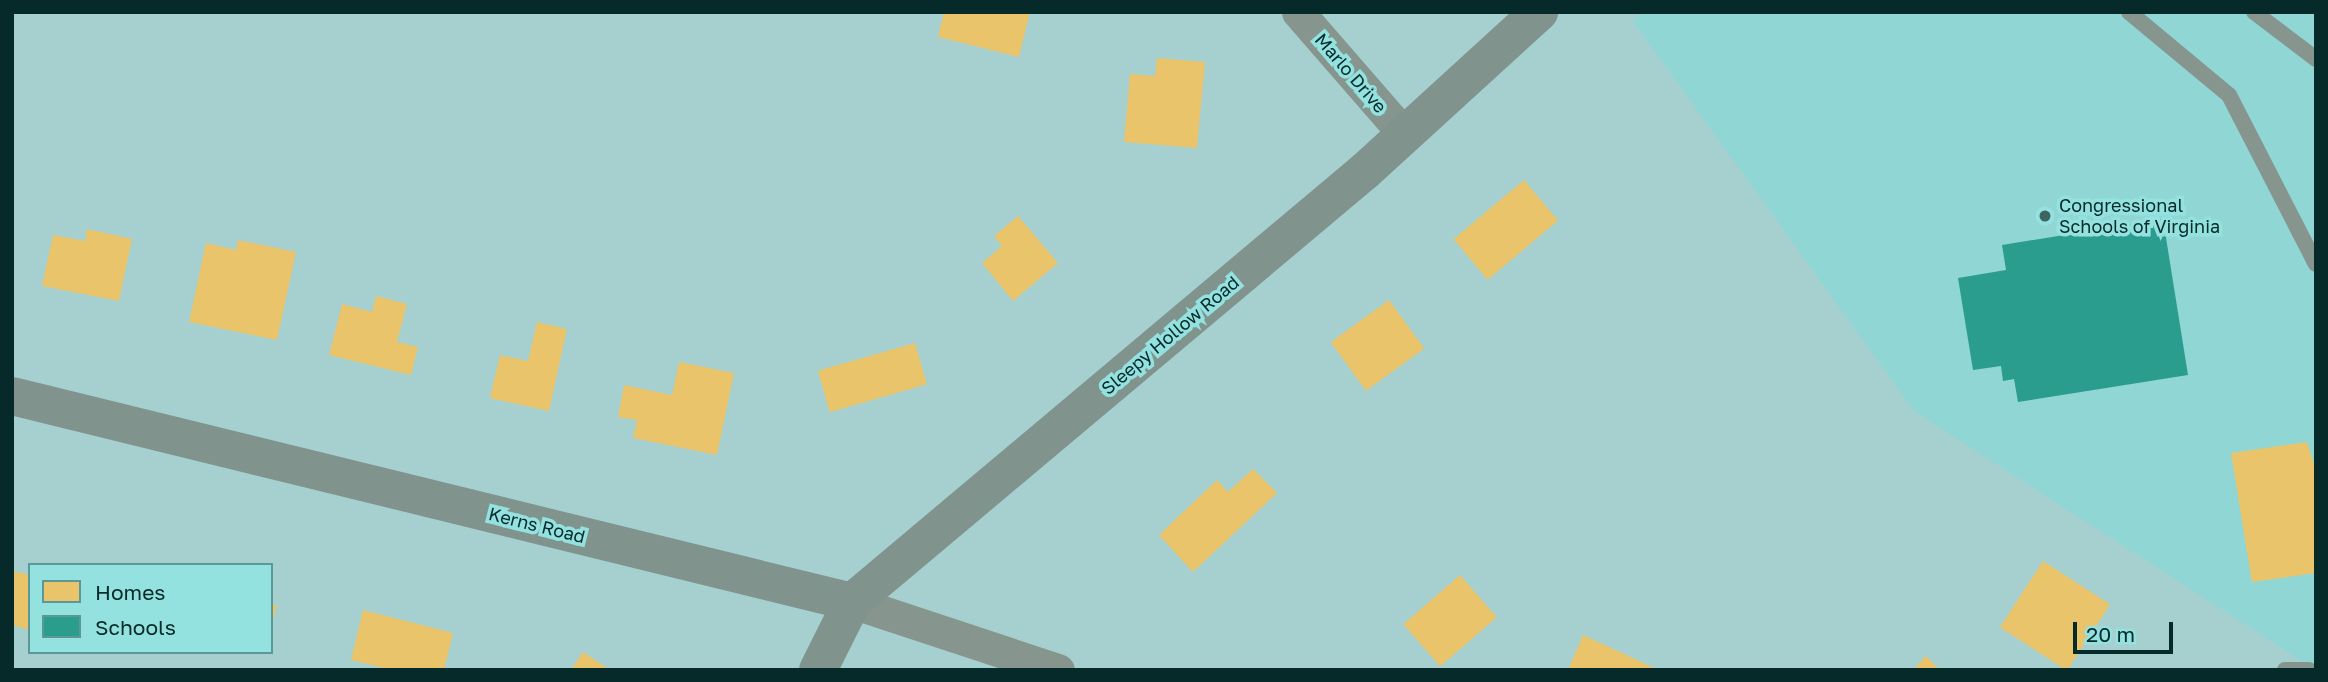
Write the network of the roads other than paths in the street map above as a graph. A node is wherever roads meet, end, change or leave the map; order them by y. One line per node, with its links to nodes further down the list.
1 (1298, 12): 6 (street, Marlo Drive)
2 (1539, 12): 6 (main road, Sleepy Hollow Road)
3 (2129, 12): 7 (lane)
4 (2255, 12): 5 (lane)
5 (2316, 59)
6 (1404, 134): 9 (main road, Sleepy Hollow Road)
7 (2316, 264)
8 (12, 396): 9 (main road, Kerns Road)
9 (852, 602): 10 (main road, Sleepy Hollow Road); 11 (street, Kerns Road)
10 (818, 670)
11 (1058, 670)
12 (2285, 670): 13 (lane)
13 (2309, 670)

